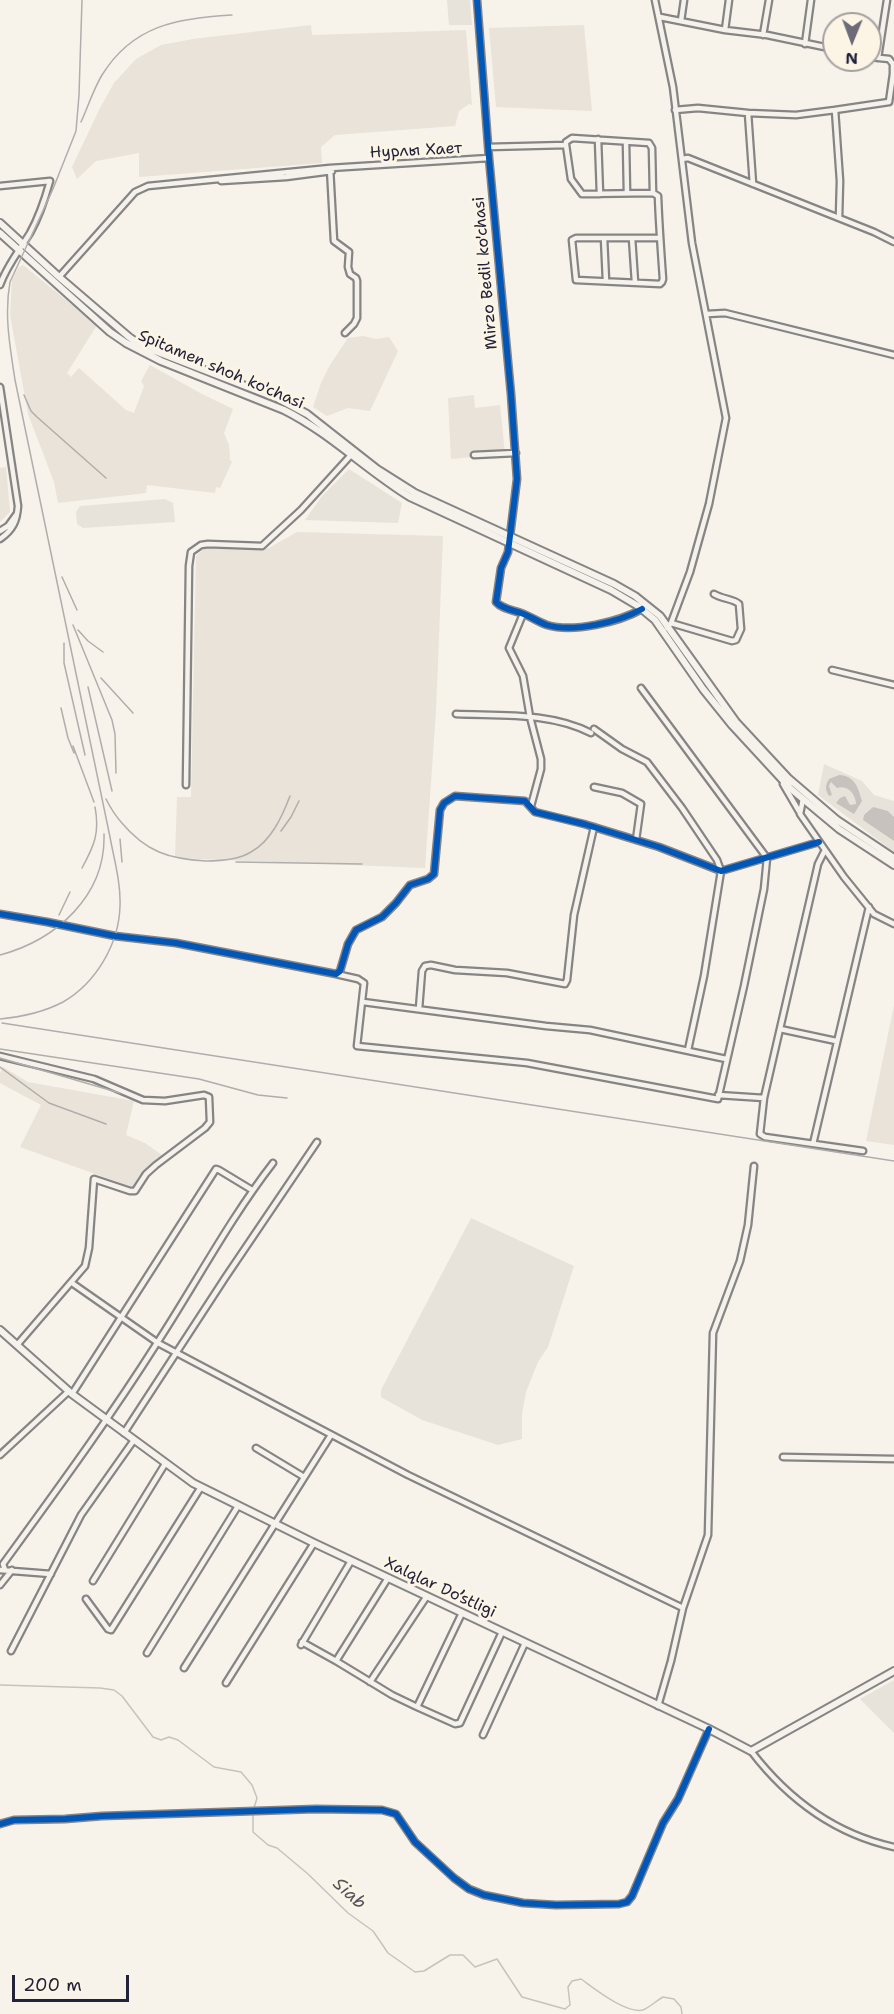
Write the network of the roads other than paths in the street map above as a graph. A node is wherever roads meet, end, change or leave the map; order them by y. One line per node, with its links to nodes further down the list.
1 (477, 0): 23 (street, Mirzo Bedil ko'chasi)
2 (655, 0): 8 (street)
3 (684, 0): 9 (street)
4 (729, 0): 10 (street)
5 (769, 0): 12 (street)
6 (811, 0): 13 (street)
7 (887, 0): 11 (street)
8 (660, 17): 9 (street); 17 (street)
9 (681, 21): 10 (street)
10 (725, 30): 12 (street)
11 (882, 32)
12 (763, 35): 13 (street)
13 (805, 44): 14 (street)
14 (822, 47)
15 (882, 58): 16 (street)
16 (893, 74): 18 (street)
17 (675, 110): 19 (street); 25 (street)
18 (835, 110): 19 (street); 32 (street)
19 (748, 113): 27 (street)
20 (598, 139): 21 (street); 22 (street); 31 (street)
21 (626, 142): 29 (street); 30 (street)
22 (566, 146): 23 (street); 31 (street)
23 (488, 147): 24 (street, Mirzo Bedil ko'chasi)
24 (489, 158): 26 (street, Нурлы Хает); 49 (street, Mirzo Bedil ko'chasi)
25 (682, 159): 27 (street); 45 (street)
26 (330, 170): 41 (street, Нурлы Хает); 46 (street)
27 (753, 184): 32 (street)
28 (0, 186): 39 (street)
29 (627, 193): 30 (street); 31 (street)
30 (653, 193): 37 (street)
31 (600, 194)
32 (839, 218): 38 (street)
33 (0, 223): 39 (main road, Spitamen shoh ko'chasi)
34 (0, 233): 40 (main road, Spitamen shoh ko'chasi)
35 (604, 238): 36 (street); 42 (street); 42 (street)
36 (632, 238): 37 (street); 43 (street)
37 (660, 238): 43 (street)
38 (894, 242)
39 (23, 244): 40 (street); 41 (main road, Spitamen shoh ko'chasi)
40 (18, 250): 44 (street); 50 (main road, Spitamen shoh ko'chasi)
41 (58, 277): 55 (main road, Spitamen shoh ko'chasi)
42 (606, 281): 43 (street)
43 (635, 282)
44 (0, 285)
45 (707, 314): 47 (street); 59 (street)
46 (345, 333)
47 (894, 355)
48 (0, 387): 52 (street)
49 (516, 453): 51 (street); 55 (street, Mirzo Bedil ko'chasi)
50 (351, 455): 55 (main road, Spitamen shoh ko'chasi); 66 (street)
51 (474, 455)
52 (17, 512): 53 (street); 54 (street)
53 (0, 531)
54 (0, 538)
55 (510, 540): 57 (main road); 58 (street, Mirzo Bedil ko'chasi); 59 (main road)
56 (714, 594): 59 (street)
57 (642, 609): 58 (street); 59 (main road)
58 (523, 614): 64 (street)
59 (667, 627): 65 (main road); 68 (main road)
60 (832, 670): 61 (street)
61 (894, 685)
62 (641, 688): 75 (street)
63 (456, 714): 64 (street)
64 (530, 717): 69 (street); 78 (street)
65 (780, 779): 68 (main road); 70 (street)
66 (186, 785)
67 (594, 787): 72 (street)
68 (803, 796): 70 (street); 76 (main road); 77 (main road)
69 (531, 806): 71 (street); 82 (street)
70 (800, 814): 73 (street)
71 (594, 827): 72 (street); 84 (street)
72 (636, 840): 78 (street)
73 (819, 842): 74 (street); 75 (street)
74 (825, 850): 79 (street); 85 (street)
75 (767, 858): 78 (street); 89 (street)
76 (894, 858)
77 (894, 865)
78 (721, 870): 87 (street)
79 (869, 907): 81 (street); 86 (street)
80 (0, 914): 82 (street)
81 (894, 924)
82 (336, 974): 83 (street)
83 (363, 1002): 84 (street); 90 (street)
84 (419, 1009): 87 (street)
85 (780, 1029): 86 (street); 91 (street)
86 (836, 1041): 93 (street)
87 (688, 1050): 89 (street)
88 (0, 1056): 98 (street)
89 (726, 1059): 90 (street)
90 (718, 1095): 91 (street)
91 (764, 1098): 93 (street)
92 (317, 1143): 103 (street)
93 (813, 1144): 94 (street)
94 (863, 1151)
95 (273, 1163): 97 (street)
96 (754, 1166): 128 (street)
97 (252, 1190): 99 (street); 101 (street)
98 (72, 1283): 99 (street); 102 (street)
99 (122, 1318): 101 (street); 104 (street)
100 (0, 1330): 102 (main road, Xalqlar Do’stligi)
101 (158, 1343): 103 (street); 105 (street)
102 (17, 1345): 104 (main road, Xalqlar Do’stligi)
103 (177, 1353): 106 (street); 107 (street)
104 (70, 1392): 105 (main road, Xalqlar Do’stligi); 110 (street)
105 (106, 1420): 106 (main road, Xalqlar Do’stligi); 120 (street)
106 (124, 1433): 108 (main road, Xalqlar Do’stligi)
107 (331, 1435): 114 (street); 128 (street)
108 (134, 1440): 113 (main road, Xalqlar Do’stligi); 122 (street)
109 (256, 1448): 114 (street)
110 (0, 1455)
111 (783, 1456): 112 (street)
112 (894, 1459)
113 (165, 1464): 115 (main road, Xalqlar Do’stligi); 124 (street)
114 (304, 1477): 117 (street)
115 (201, 1487): 116 (main road, Xalqlar Do’stligi); 127 (street)
116 (238, 1506): 117 (main road, Xalqlar Do’stligi); 133 (street)
117 (275, 1524): 118 (main road, Xalqlar Do’stligi); 135 (street)
118 (314, 1543): 119 (main road, Xalqlar Do’stligi); 138 (street)
119 (351, 1561): 123 (main road, Xalqlar Do’stligi); 134 (street)
120 (2, 1570): 121 (street)
121 (12, 1570): 122 (street); 125 (street)
122 (51, 1574): 132 (street)
123 (388, 1578): 126 (main road, Xalqlar Do’stligi); 134 (street)
124 (93, 1581)
125 (0, 1585)
126 (426, 1596): 129 (main road, Xalqlar Do’stligi); 137 (street)
127 (86, 1599)
128 (683, 1608): 139 (street)
129 (462, 1613): 130 (main road, Xalqlar Do’stligi); 140 (street)
130 (502, 1632): 131 (main road, Xalqlar Do’stligi); 140 (street)
131 (525, 1643): 139 (main road, Xalqlar Do’stligi); 142 (street)
132 (10, 1651)
133 (147, 1653)
134 (336, 1662): 137 (street)
135 (184, 1668)
136 (894, 1671): 143 (main road)
137 (370, 1682): 140 (street)
138 (225, 1683)
139 (658, 1706): 141 (main road, Xalqlar Do’stligi)
140 (417, 1707)
141 (709, 1730): 143 (main road, Xalqlar Do’stligi); 144 (street)
142 (483, 1735)
143 (751, 1751): 145 (street)
144 (0, 1824)
145 (894, 1847)

